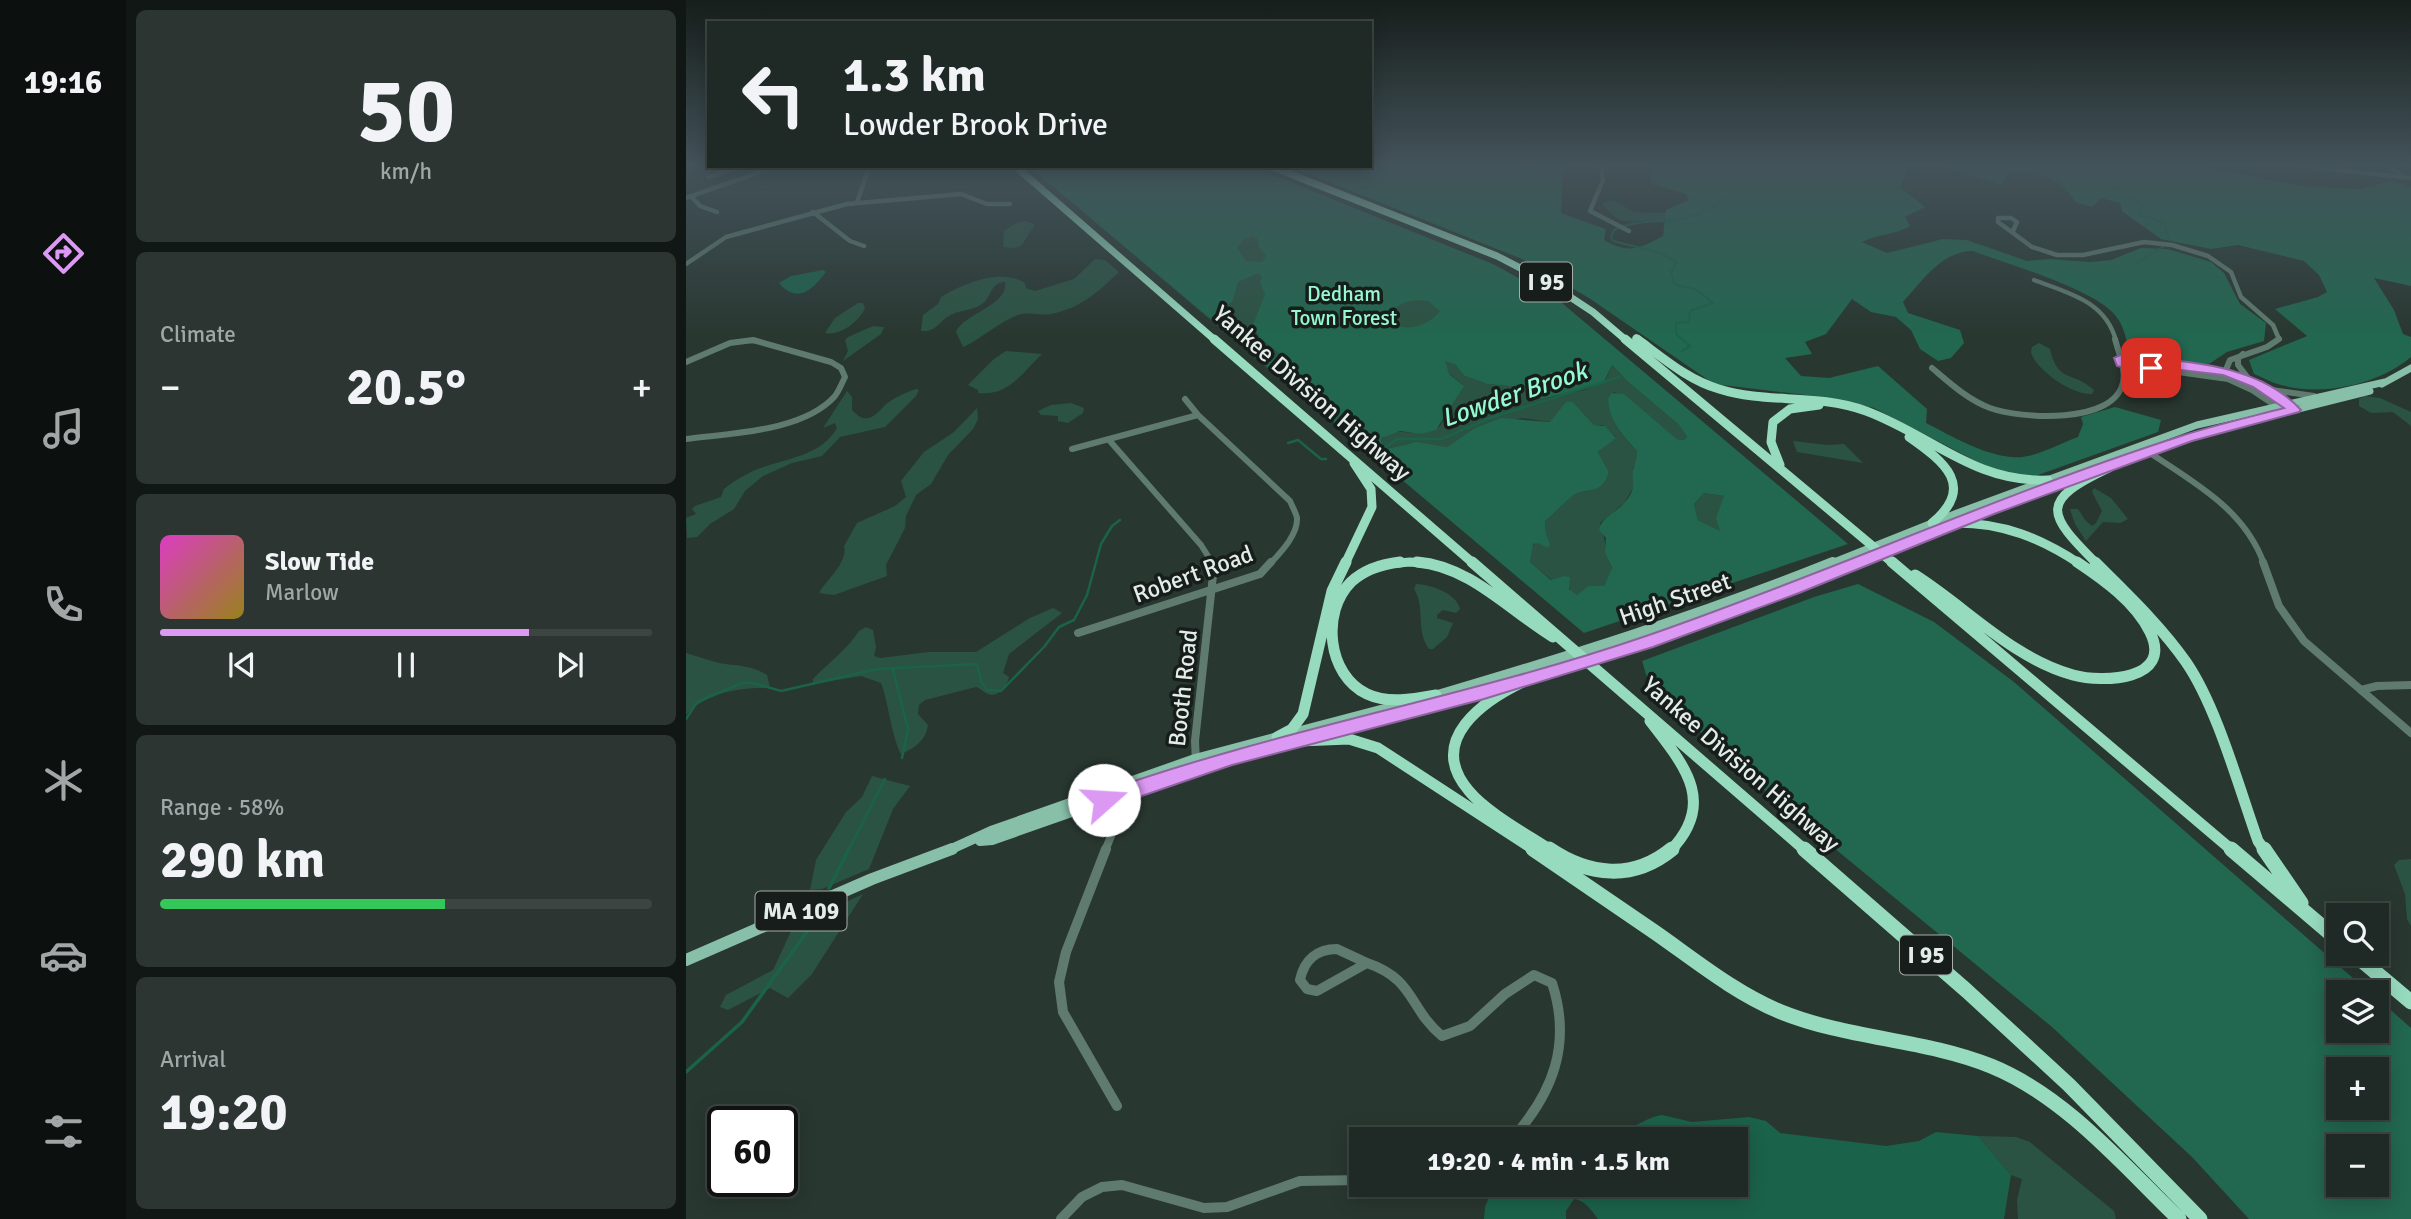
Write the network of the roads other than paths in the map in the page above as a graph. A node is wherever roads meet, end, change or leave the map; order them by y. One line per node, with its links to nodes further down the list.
1 (775, 223): 9 (street)
2 (831, 223): 8 (street)
3 (1082, 223): 33 (highway, Yankee Division Highway / I 95)
4 (1413, 223): 11 (highway, I 95)
5 (1612, 223): 6 (street)
6 (1629, 231)
7 (2013, 231): 13 (street)
8 (864, 246)
9 (686, 264)
10 (2034, 280): 12 (street)
11 (1604, 320): 34 (highway, I 95); 36 (highway)
12 (2118, 347): 14 (street); 16 (street)
13 (2244, 354): 19 (street); 23 (street)
14 (2120, 361): 16 (street); 20 (street)
15 (686, 362): 29 (street)
16 (2151, 365): 19 (street); 20 (street); 21 (street)
17 (1932, 368): 20 (street)
18 (2411, 368): 22 (main road, High Street / MA 109)
19 (2225, 372): 21 (street); 23 (street)
20 (2123, 376)
21 (2228, 379): 26 (street)
22 (2385, 382): 24 (main road, High Street / MA 109); 27 (main road, High Street / MA 109)
23 (2258, 384): 24 (street); 27 (street)
24 (2324, 395): 27 (main road, High Street / MA 109)
25 (1185, 399): 28 (street, Robert Road)
26 (2274, 405): 27 (main road, High Street / MA 109); 36 (main road, High Street / MA 109)
27 (2285, 407): 32 (main road, High Street / MA 109)
28 (1198, 415): 30 (street); 40 (street, Robert Road)
29 (686, 439)
30 (1109, 440): 31 (street); 40 (street, Booth Road)
31 (1072, 449)
32 (2150, 453): 35 (main road, High Street / MA 109); 45 (street)
33 (1349, 454): 42 (highway, Yankee Division Highway / I 95); 49 (highway)
34 (1781, 468): 37 (highway); 39 (highway, I 95)
35 (2109, 468): 38 (main road, High Street / MA 109); 53 (highway)
36 (2048, 480): 37 (main road, High Street / MA 109)
37 (1932, 523): 46 (main road, High Street / MA 109)
38 (1956, 523): 39 (highway); 43 (main road, High Street / MA 109)
39 (1893, 563): 53 (highway, I 95)
40 (1213, 591): 41 (street, Robert Road); 51 (street, Booth Road)
41 (1078, 633)
42 (1570, 645): 46 (highway); 47 (highway, Yankee Division Highway / I 95)
43 (1527, 680): 47 (highway); 50 (main road, High Street / MA 109)
44 (2411, 685): 45 (street)
45 (2361, 691): 48 (street)
46 (1436, 695): 49 (main road, High Street / MA 109)
47 (1638, 704): 64 (highway, Yankee Division Highway / I 95)
48 (2411, 733)
49 (1277, 737): 51 (main road, High Street / MA 109)
50 (1299, 741): 51 (main road, High Street / MA 109); 63 (highway)
51 (1196, 763): 52 (main road, High Street / MA 109)
52 (1117, 792): 55 (main road, High Street / MA 109); 59 (street)
53 (2313, 919): 54 (highway, I 95)
54 (2326, 930)
55 (686, 960)
56 (1368, 963): 56 (street); 60 (street)
57 (2368, 966): 58 (highway)
58 (2411, 1002)
59 (1117, 1106)
60 (1522, 1127)
61 (1349, 1180): 62 (street)
62 (1061, 1219)
63 (2179, 1219)
64 (2200, 1219)

